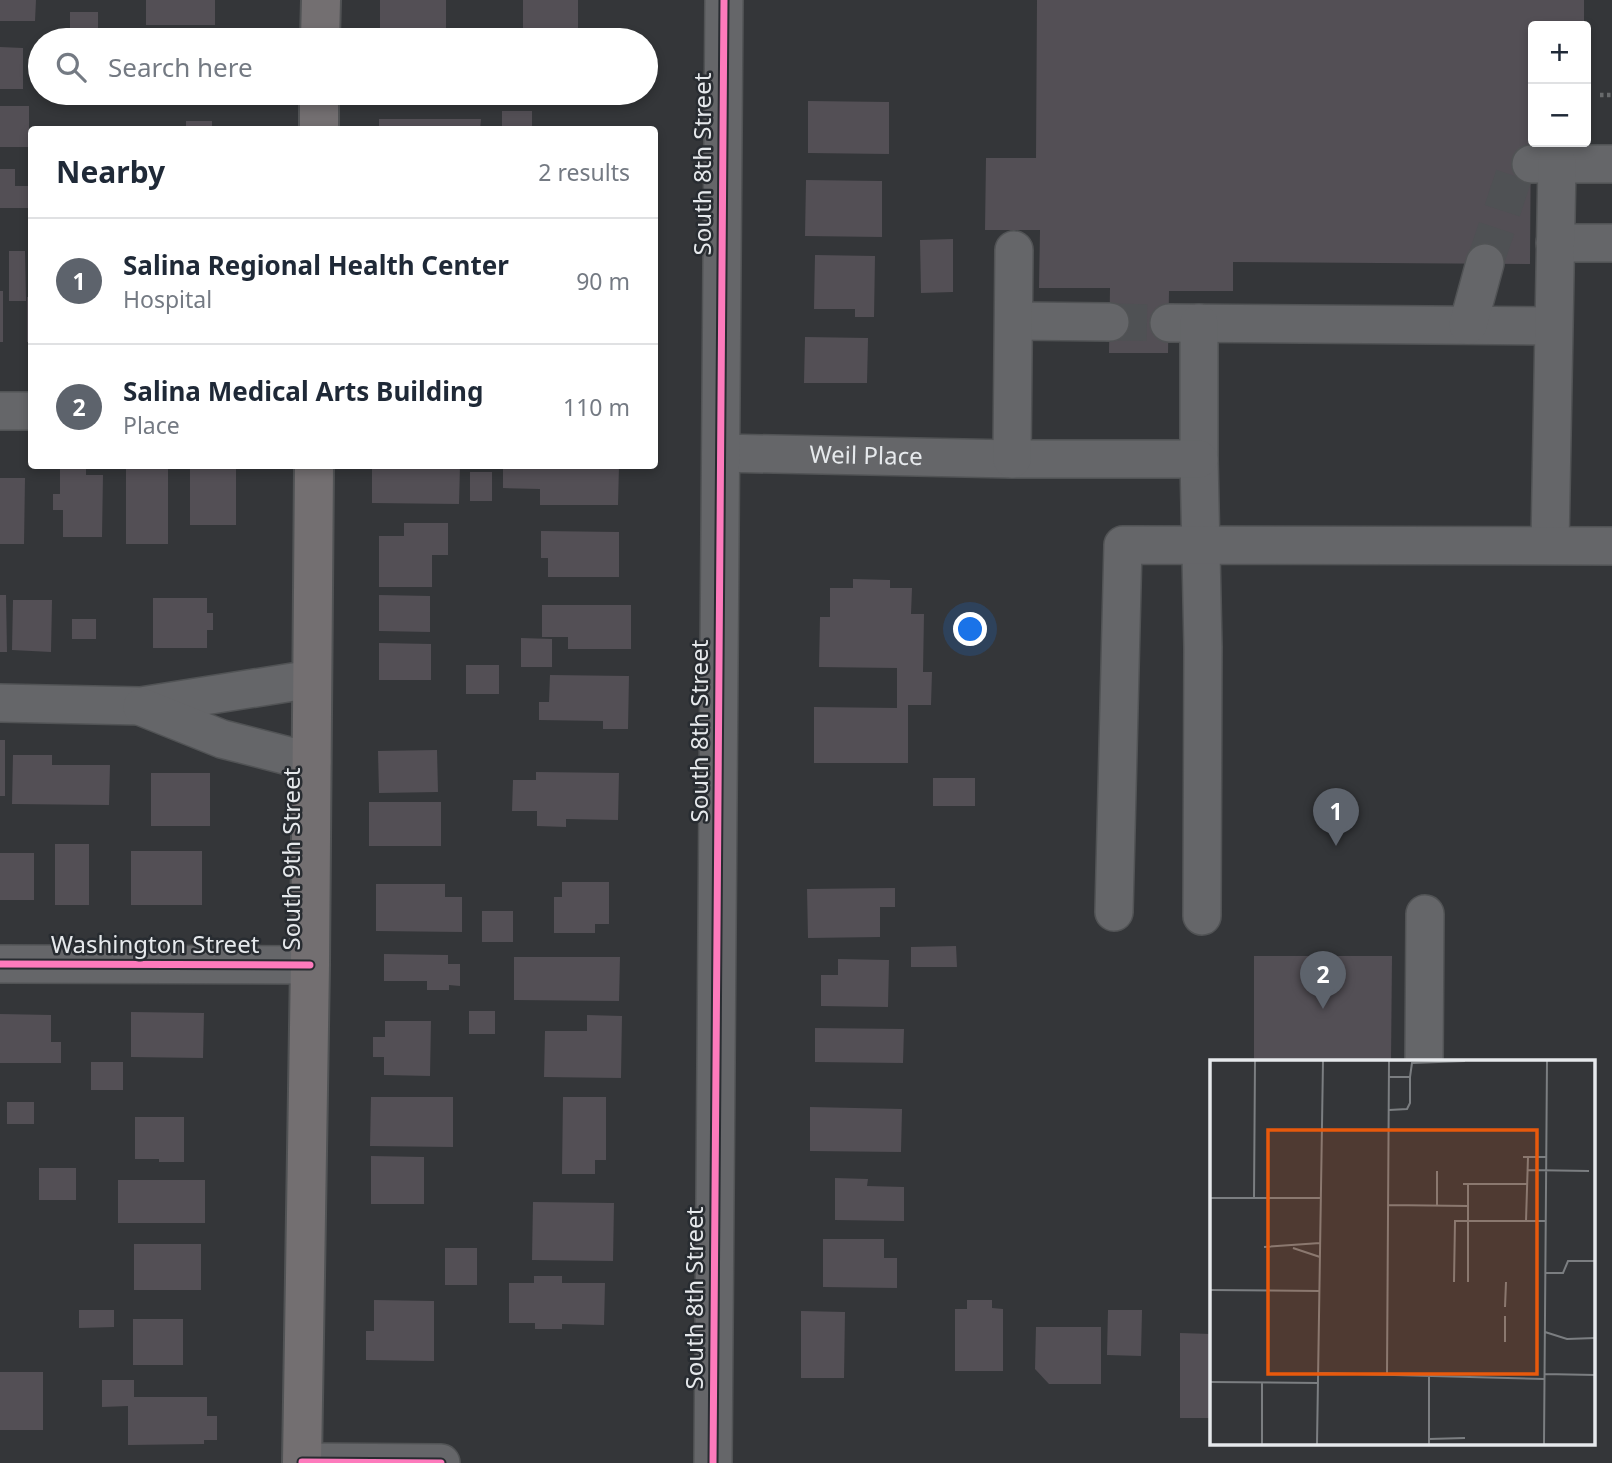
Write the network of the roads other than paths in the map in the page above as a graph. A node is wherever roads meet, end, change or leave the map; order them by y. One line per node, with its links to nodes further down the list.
1 (321, 0): 3 (main road)
2 (723, 0): 17 (street, South 8th Street)
3 (320, 28)
4 (319, 105): 5 (main road)
5 (319, 126)
6 (1612, 164): 7 (street)
7 (1555, 243): 8 (street); 14 (street)
8 (1612, 243)
9 (1014, 250): 11 (street)
10 (1485, 263): 13 (street)
11 (1014, 321): 12 (street); 18 (street)
12 (1110, 321)
13 (1468, 325): 14 (street); 19 (street)
14 (1553, 326): 22 (street)
15 (0, 411): 16 (street)
16 (28, 411)
17 (721, 453): 18 (street, Weil Place); 36 (street, South 8th Street)
18 (1012, 459): 19 (street, Weil Place)
19 (1199, 459): 21 (street)
20 (314, 469): 24 (main road, South 9th Street)
21 (1202, 544): 22 (street); 28 (street); 30 (street)
22 (1550, 545): 23 (street)
23 (1612, 546)
24 (312, 679): 26 (street); 27 (main road, South 9th Street)
25 (0, 703): 26 (street)
26 (141, 706): 27 (street)
27 (312, 762): 32 (main road, South 9th Street)
28 (1114, 912)
29 (1425, 914): 33 (street)
30 (1202, 916)
31 (0, 964): 32 (street, Washington Street)
32 (310, 965): 34 (main road, South 9th Street)
33 (1424, 1060)
34 (302, 1462): 35 (street)
35 (441, 1463)
36 (713, 1463)

